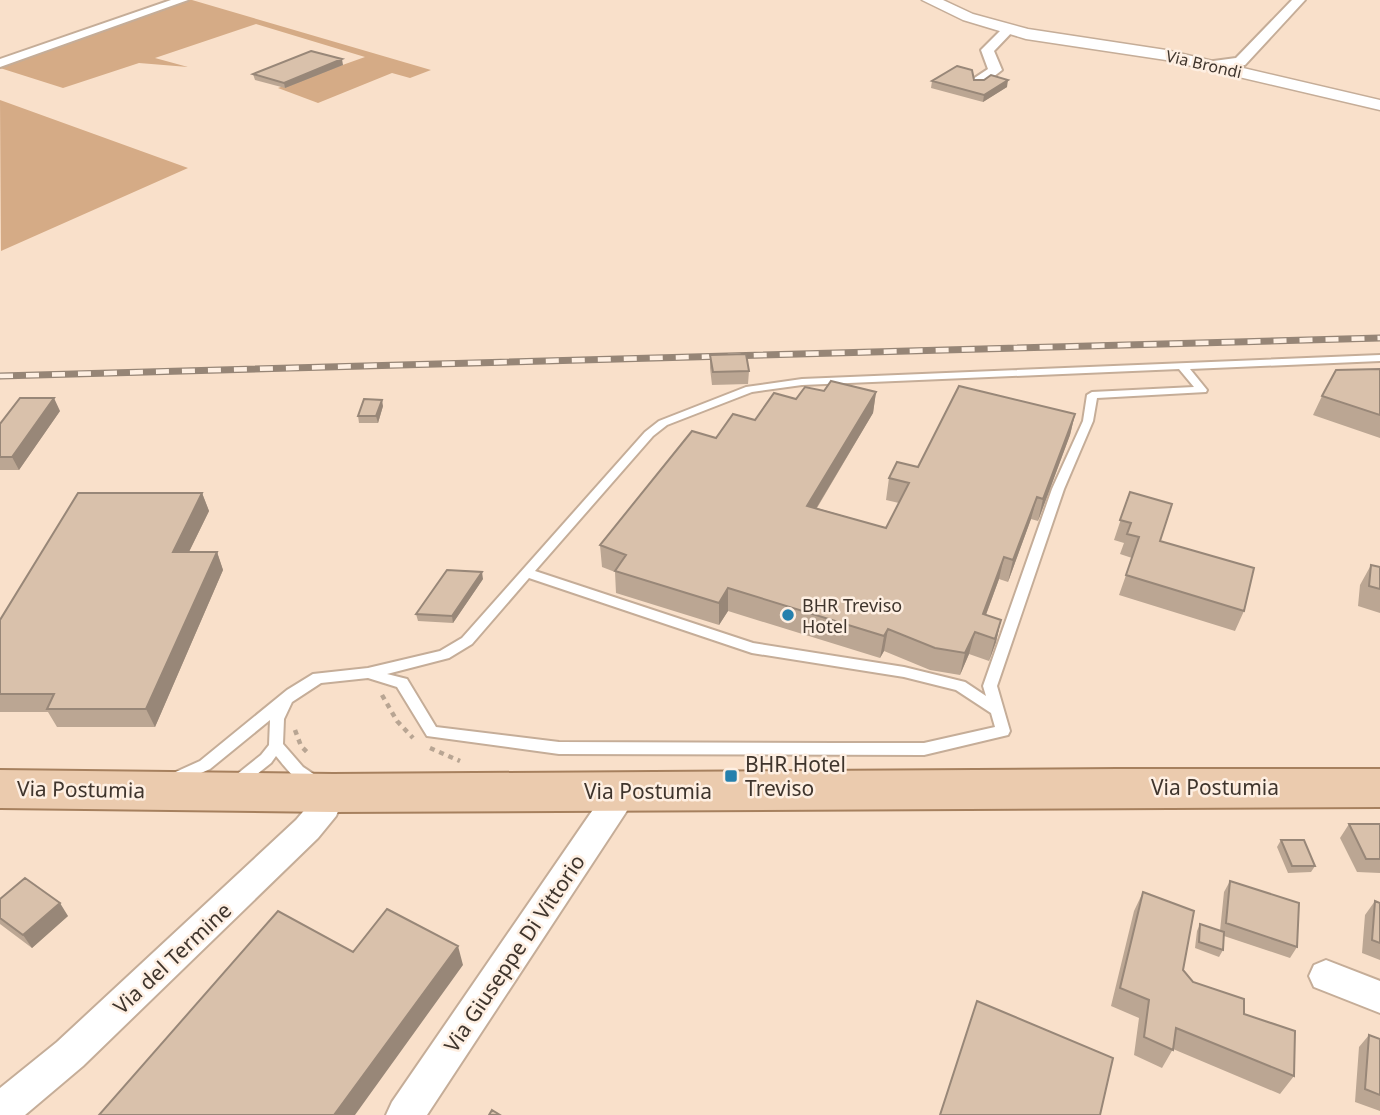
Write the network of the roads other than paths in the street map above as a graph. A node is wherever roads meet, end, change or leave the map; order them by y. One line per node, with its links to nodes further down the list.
1 (182, 0): 5 (street)
2 (930, 0): 4 (street, Via Brondi)
3 (1299, 0): 6 (street)
4 (1009, 29): 6 (street, Via Brondi); 7 (street)
5 (0, 63)
6 (1211, 65): 8 (street, Via Brondi)
7 (978, 82)
8 (1380, 104)
9 (1380, 358): 10 (lane)
10 (1181, 365): 11 (lane); 14 (lane)
11 (527, 573): 12 (lane); 14 (lane)
12 (368, 673): 13 (lane); 14 (lane)
13 (292, 694): 15 (lane); 18 (lane)
14 (997, 710)
15 (276, 746): 19 (lane); 21 (lane)
16 (1380, 788): 20 (main road, Via Postumia)
17 (0, 789): 18 (main road, Via Postumia)
18 (142, 790): 19 (main road, Via Postumia)
19 (228, 791): 21 (main road, Via Postumia)
20 (623, 791): 21 (main road, Via Postumia); 25 (street, Via Giuseppe Di Vittorio)
21 (331, 793): 24 (street, Via del Termine)
22 (1326, 976): 23 (street)
23 (1380, 997)
24 (0, 1112)
25 (405, 1115)

